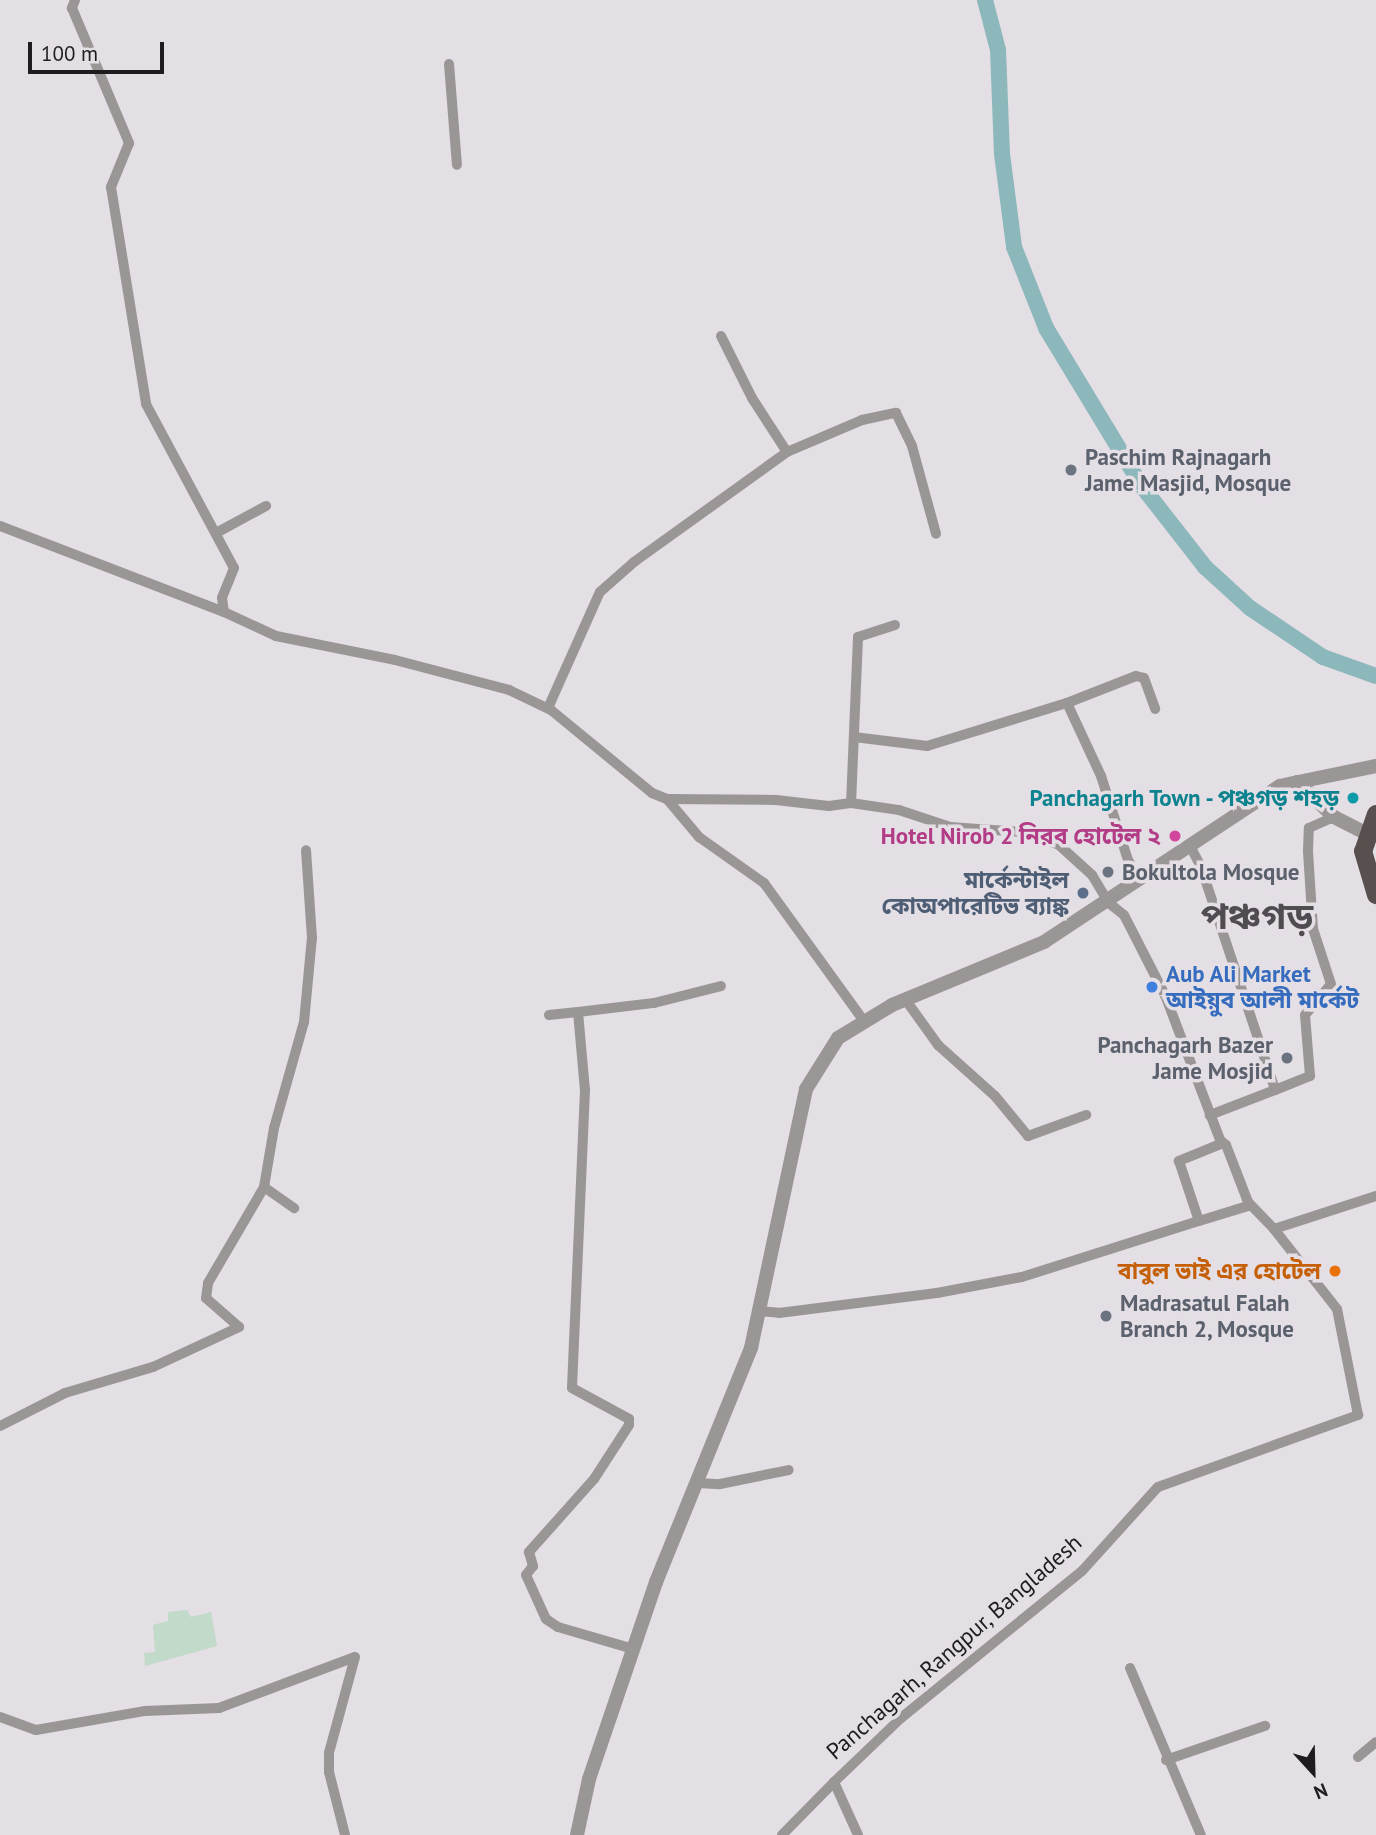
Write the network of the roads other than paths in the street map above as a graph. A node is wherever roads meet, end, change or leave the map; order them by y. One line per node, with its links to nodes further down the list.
1 (75, 0): 8 (street)
2 (449, 64): 3 (street)
3 (457, 164)
4 (721, 336): 5 (street)
5 (787, 452): 9 (street); 13 (street)
6 (266, 506): 8 (street)
7 (0, 526): 10 (street)
8 (216, 533): 10 (street)
9 (936, 534)
10 (224, 612): 13 (street)
11 (895, 625): 15 (street)
12 (1067, 703): 14 (street); 15 (street); 25 (street)
13 (548, 708): 18 (street)
14 (1155, 709)
15 (854, 737): 19 (street)
16 (1376, 765): 17 (street)
17 (1298, 782): 21 (street); 23 (street)
18 (667, 799): 19 (street, Panchagarh, Rangpur, Bangladesh); 32 (street)
19 (851, 803): 27 (street, Panchagarh, Rangpur, Bangladesh)
20 (1376, 814): 22 (highway)
21 (1334, 817): 22 (street); 33 (street)
22 (1368, 834): 26 (highway)
23 (1189, 846): 25 (street); 33 (street)
24 (306, 850): 37 (street)
25 (1140, 881): 27 (street)
26 (1376, 895)
27 (1109, 903): 29 (street); 35 (street, Panchagarh, Rangpur, Bangladesh)
28 (720, 986): 30 (street)
29 (905, 999): 32 (street); 34 (street)
30 (578, 1012): 31 (street); 47 (street)
31 (549, 1015)
32 (864, 1021): 43 (street)
33 (1275, 1090): 35 (street)
34 (1086, 1115)
35 (1210, 1115): 36 (street, Panchagarh, Rangpur, Bangladesh)
36 (1223, 1143): 39 (street, Panchagarh, Rangpur, Bangladesh); 41 (street)
37 (264, 1187): 40 (street); 44 (street)
38 (1376, 1196): 42 (street)
39 (1251, 1205): 41 (street); 42 (street, Panchagarh, Rangpur, Bangladesh)
40 (294, 1208)
41 (1199, 1221): 43 (street)
42 (1274, 1228): 54 (street, Panchagarh, Rangpur, Bangladesh)
43 (758, 1311): 46 (street)
44 (0, 1426)
45 (789, 1470): 46 (street)
46 (698, 1483): 47 (street)
47 (633, 1649): 56 (street)
48 (1130, 1668): 53 (street)
49 (0, 1717): 55 (street)
50 (1265, 1726): 53 (street)
51 (1376, 1742): 52 (street)
52 (1358, 1757)
53 (1166, 1760): 59 (street)
54 (834, 1782): 57 (street); 58 (street)
55 (345, 1835)
56 (578, 1835)
57 (782, 1835)
58 (858, 1835)
59 (1201, 1835)

